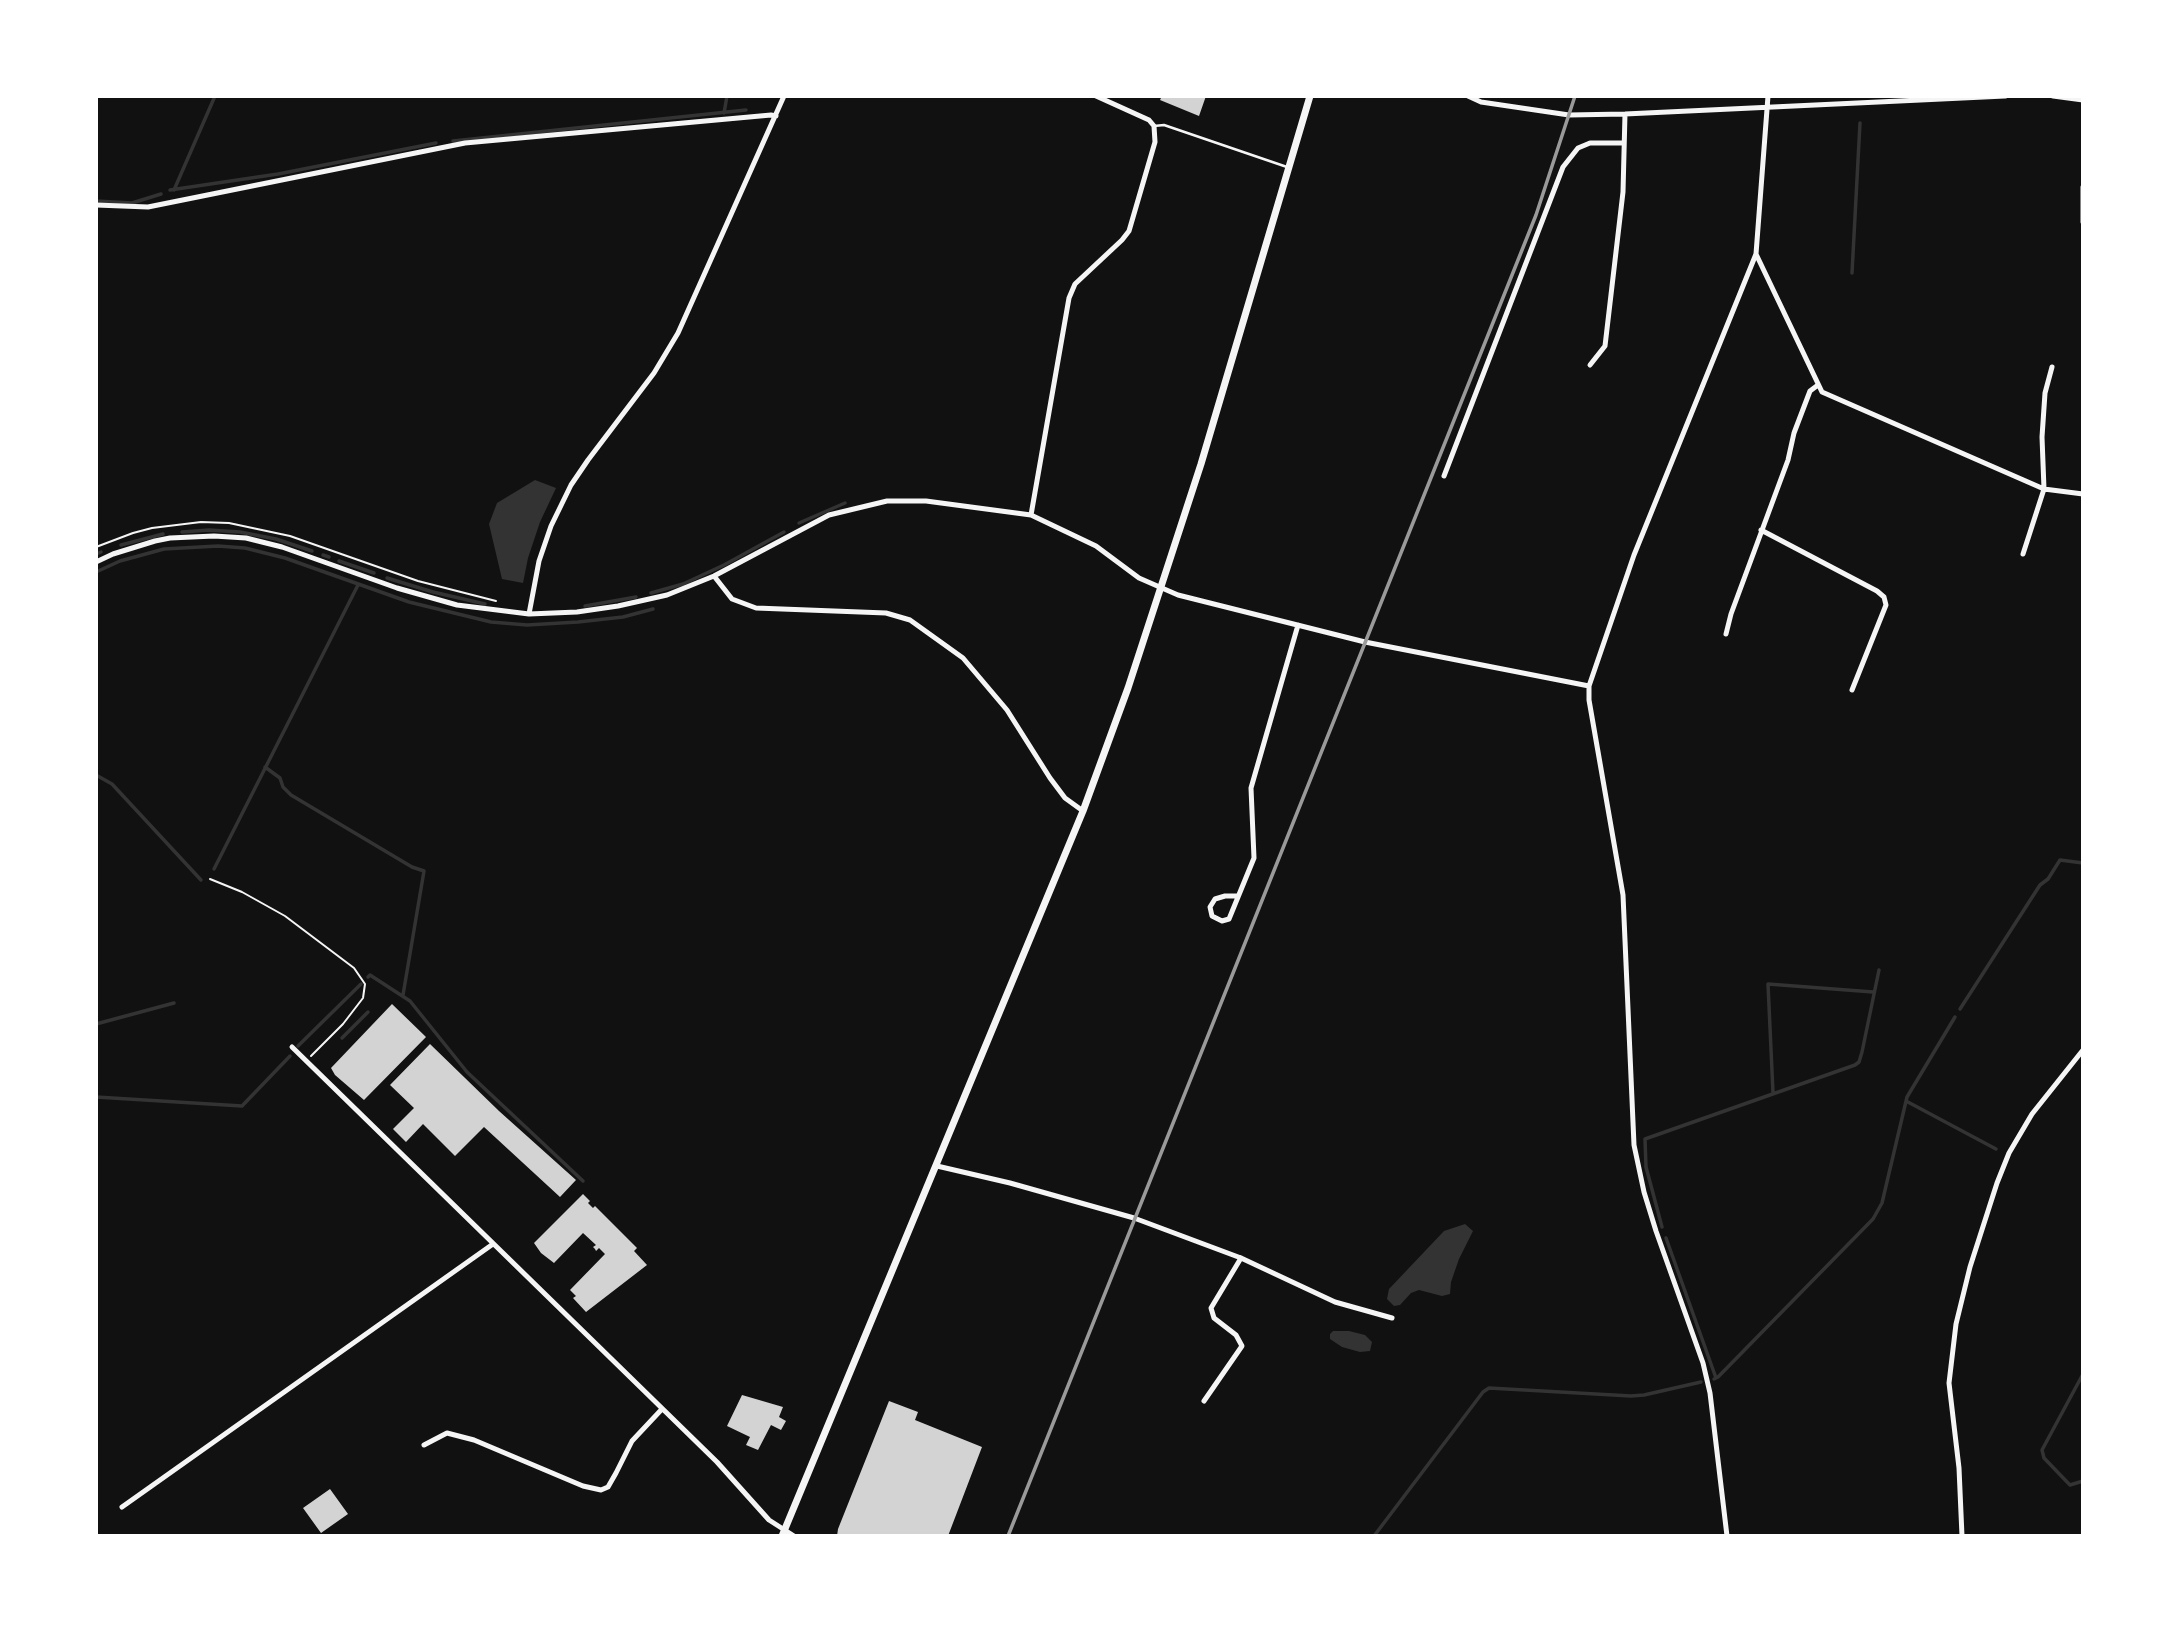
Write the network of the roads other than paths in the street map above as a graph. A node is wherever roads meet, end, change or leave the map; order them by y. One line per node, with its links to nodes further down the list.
1 (784, 96): 12 (street)
2 (1096, 96): 8 (street)
3 (1310, 96): 15 (main road)
4 (1468, 96): 11 (street)
5 (1768, 96): 10 (street)
6 (2005, 96): 10 (street)
7 (2053, 96): 9 (street)
8 (1110, 99): 13 (street)
9 (2083, 100)
10 (1767, 107): 11 (street); 19 (street)
11 (1625, 114): 14 (street)
12 (776, 116): 17 (street); 32 (street)
13 (1154, 126): 15 (lane); 26 (street)
14 (1624, 143): 20 (street); 23 (street)
15 (1290, 168): 31 (main road)
16 (2083, 187): 18 (street)
17 (96, 205)
18 (2083, 222)
19 (1756, 254): 22 (street); 35 (street)
20 (1590, 365)
21 (2052, 367): 24 (street)
22 (1818, 385): 24 (street); 27 (street)
23 (1444, 476)
24 (2044, 489): 25 (street); 28 (street)
25 (2083, 494)
26 (1031, 516): 30 (street); 31 (street)
27 (1761, 530): 34 (street); 36 (street)
28 (2023, 554)
29 (96, 562): 32 (street)
30 (714, 576): 32 (street); 37 (street)
31 (1162, 588): 33 (street); 37 (main road)
32 (529, 614)
33 (1298, 625): 35 (street); 38 (street)
34 (1726, 634)
35 (1589, 686): 51 (street)
36 (1852, 690)
37 (1083, 811): 41 (main road)
38 (1238, 896): 38 (street)
39 (292, 1047): 42 (street)
40 (2083, 1050): 52 (street)
41 (937, 1166): 43 (street); 49 (main road)
42 (493, 1244): 46 (street); 48 (street)
43 (1241, 1258): 44 (street); 45 (street)
44 (1392, 1318)
45 (1204, 1401)
46 (662, 1409): 47 (street); 49 (street)
47 (424, 1445)
48 (122, 1507)
49 (783, 1533): 50 (street)
50 (794, 1536)
51 (1727, 1536)
52 (1962, 1536)

